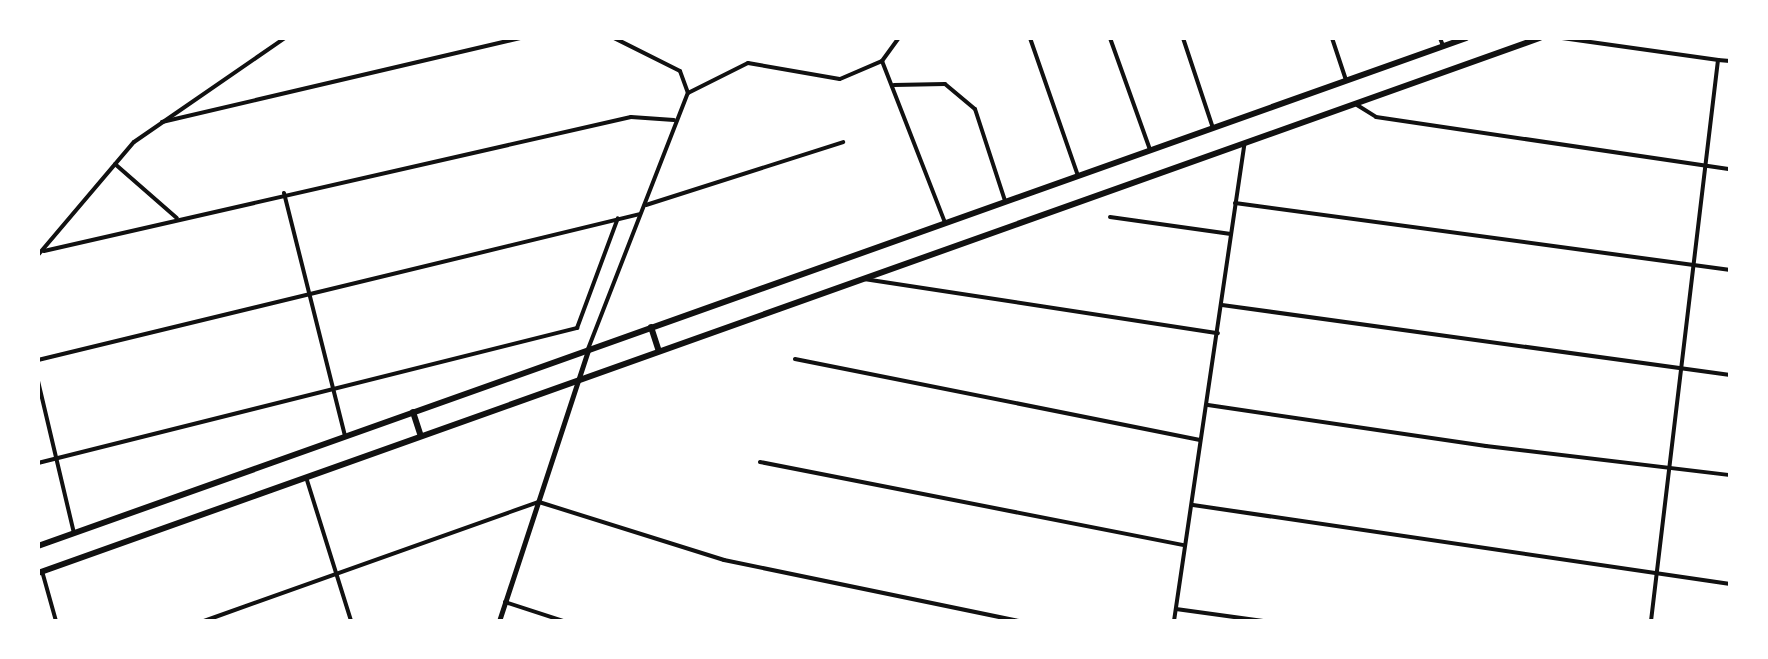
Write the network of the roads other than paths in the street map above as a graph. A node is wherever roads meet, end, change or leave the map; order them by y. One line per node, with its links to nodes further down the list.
1 (285, 38): 22 (street)
2 (520, 38): 22 (street)
3 (614, 38): 19 (street)
4 (899, 38): 15 (street)
5 (1030, 38): 30 (street)
6 (1110, 38): 26 (street)
7 (1183, 38): 23 (street)
8 (1332, 38): 17 (street)
9 (1440, 38): 13 (street)
10 (1466, 38): 13 (main road)
11 (1540, 38): 20 (main road)
12 (1562, 38): 14 (street)
13 (1443, 46): 17 (main road)
14 (1718, 60): 16 (street); 28 (street)
15 (882, 61): 18 (street); 19 (street)
16 (1730, 61)
17 (1346, 80): 23 (main road)
18 (894, 85): 32 (street); 39 (street)
19 (688, 93): 21 (street)
20 (1355, 103): 25 (main road); 28 (street)
21 (674, 120): 31 (street); 34 (street)
22 (162, 122): 27 (street)
23 (1213, 128): 26 (main road)
24 (843, 142): 34 (street)
25 (1245, 142): 33 (street); 45 (main road)
26 (1150, 150): 30 (main road)
27 (115, 164): 37 (street); 41 (street)
28 (1708, 167): 29 (street); 43 (street)
29 (1730, 169)
30 (1078, 176): 32 (main road)
31 (284, 193): 37 (street); 46 (street)
32 (1005, 201): 39 (main road)
33 (1235, 203): 40 (street); 43 (street)
34 (646, 205): 35 (street)
35 (640, 214): 38 (street); 50 (street)
36 (1110, 217): 40 (street)
37 (178, 218): 41 (street)
38 (618, 218): 46 (street); 58 (street)
39 (945, 223): 48 (main road)
40 (1231, 234): 47 (street)
41 (44, 251): 42 (street)
42 (38, 255)
43 (1695, 267): 44 (street); 54 (street)
44 (1730, 270)
45 (862, 279): 49 (street); 51 (main road)
46 (310, 291): 53 (street); 58 (street)
47 (1222, 305): 49 (street); 54 (street)
48 (651, 327): 50 (main road); 51 (main road)
49 (1218, 333): 59 (street)
50 (588, 349): 56 (street); 60 (main road)
51 (659, 351): 56 (main road)
52 (795, 359): 63 (street)
53 (38, 360)
54 (1682, 370): 55 (street); 67 (street)
55 (1730, 375)
56 (581, 379): 62 (main road); 70 (street)
57 (38, 381): 64 (street)
58 (332, 391): 61 (street); 64 (street)
59 (1208, 405): 63 (street); 67 (street)
60 (413, 412): 61 (main road); 62 (main road)
61 (345, 436): 72 (main road)
62 (421, 436): 69 (main road)
63 (1200, 440): 71 (street)
64 (56, 459): 66 (street); 72 (street)
65 (760, 462): 73 (street)
66 (38, 463)
67 (1667, 467): 68 (street); 76 (street)
68 (1730, 475)
69 (306, 477): 75 (main road); 77 (street)
70 (539, 502): 77 (street); 79 (street); 86 (street)
71 (1193, 505): 73 (street); 76 (street)
72 (74, 533): 74 (main road)
73 (1185, 545): 80 (street)
74 (38, 546)
75 (40, 572): 81 (street)
76 (1656, 572): 78 (street); 89 (street)
77 (338, 575): 82 (street); 83 (street)
78 (1730, 584)
79 (505, 602): 84 (street); 85 (street)
80 (1176, 609): 87 (street); 88 (street)
81 (56, 621)
82 (204, 621)
83 (351, 621)
84 (499, 621)
85 (563, 621)
86 (1019, 621)
87 (1174, 621)
88 (1263, 621)
89 (1651, 621)

